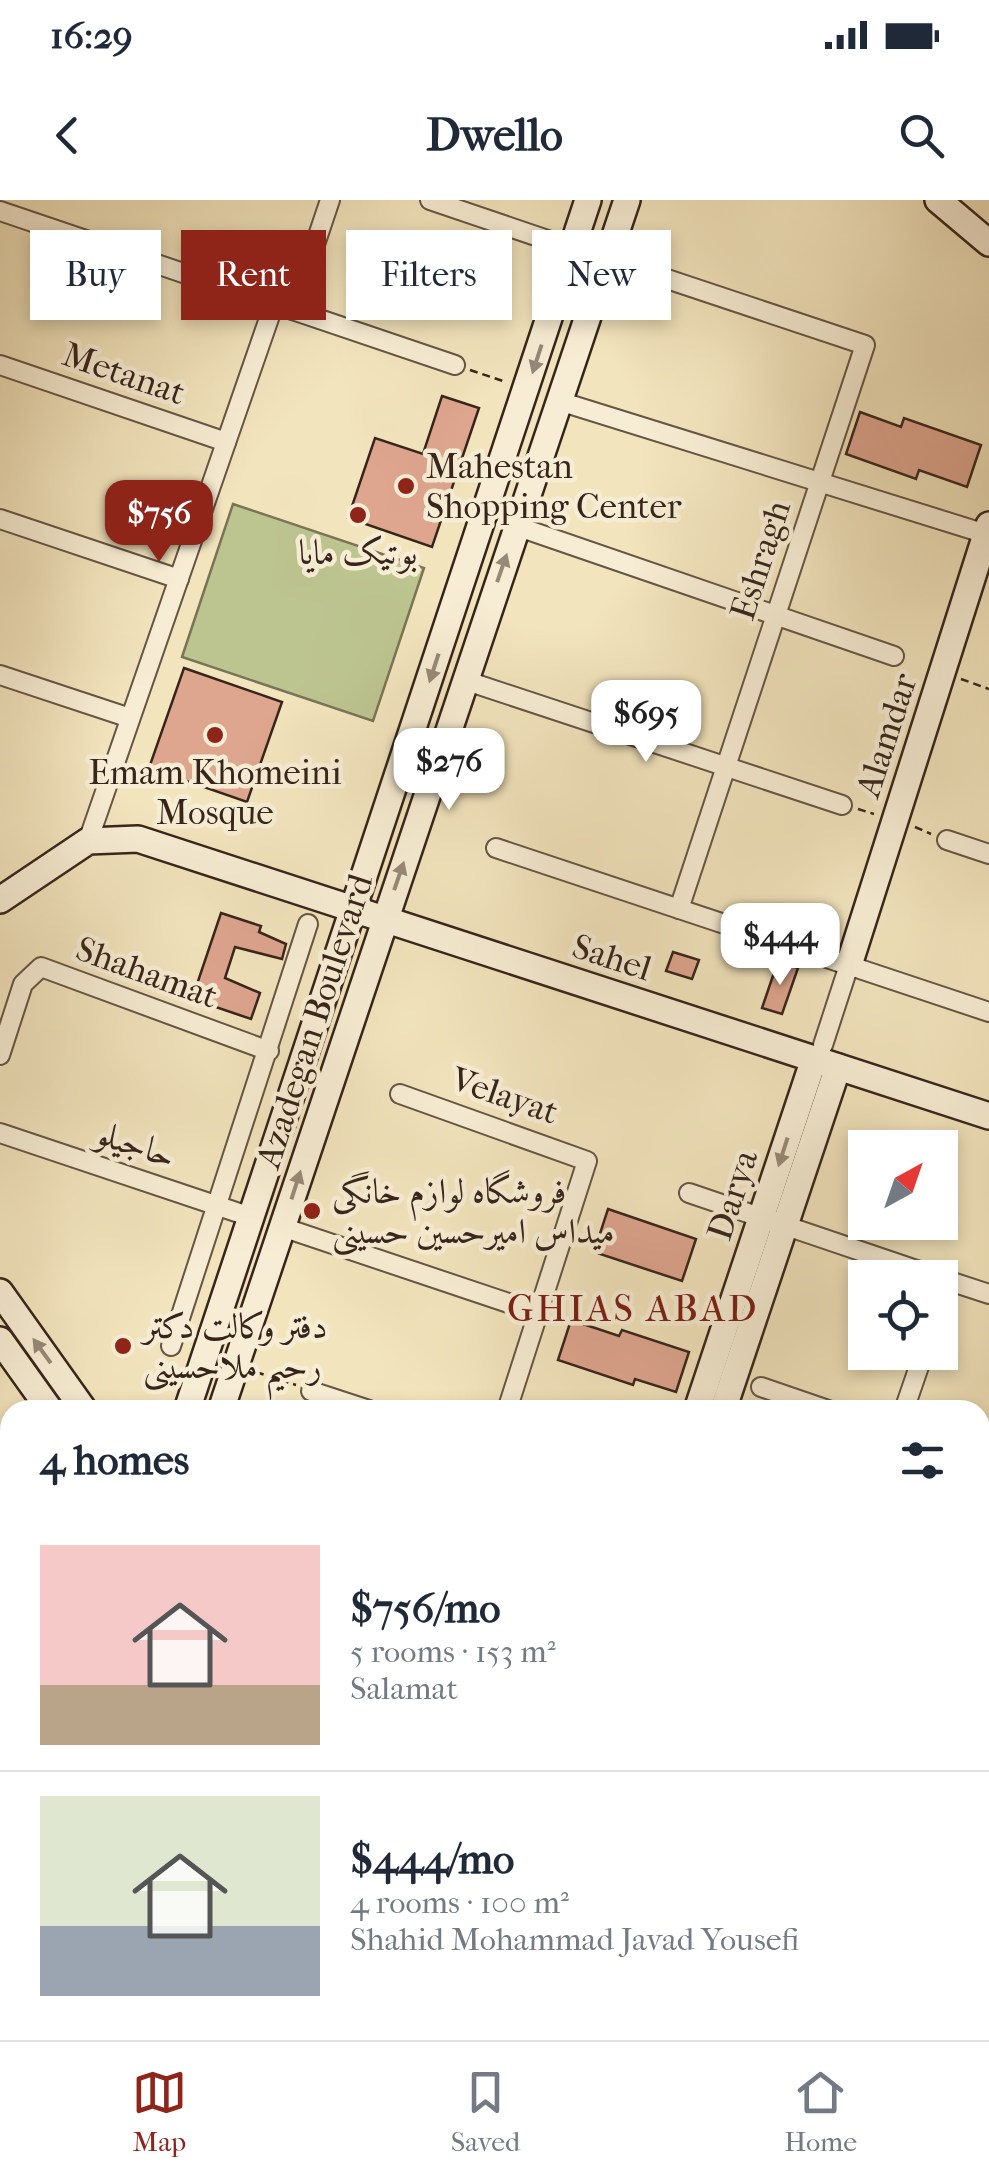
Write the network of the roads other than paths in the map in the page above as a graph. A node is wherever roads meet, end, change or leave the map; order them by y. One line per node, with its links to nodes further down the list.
1 (330, 200): 7 (street)
2 (430, 200): 10 (street)
3 (588, 200): 8 (main road, Azadegan Boulevard)
4 (627, 200): 9 (main road, Azadegan Boulevard)
5 (938, 200): 11 (main road)
6 (0, 211): 12 (street)
7 (320, 230)
8 (579, 230)
9 (616, 230)
10 (532, 235)
11 (989, 244)
12 (181, 272)
13 (671, 280): 22 (street, Eshragh)
14 (268, 320): 21 (street)
15 (322, 320): 19 (street)
16 (550, 320): 40 (main road, Azadegan Boulevard, one-way to 40)
17 (585, 320): 20 (main road, Azadegan Boulevard)
18 (0, 365): 21 (street, Metanat)
19 (455, 365)
20 (558, 401): 22 (street); 24 (main road, Azadegan Boulevard)
21 (226, 442): 26 (street)
22 (820, 483): 25 (street); 27 (street, Eshragh)
23 (0, 519): 26 (street)
24 (516, 526): 27 (street); 30 (main road, Azadegan Boulevard, one-way to 24)
25 (988, 529): 43 (main road, Alamdar)
26 (178, 579): 31 (street)
27 (776, 616): 28 (street); 32 (street, Eshragh)
28 (894, 656)
29 (0, 675): 31 (street)
30 (464, 680): 32 (street); 41 (main road, Azadegan Boulevard, one-way to 30)
31 (130, 718): 35 (street)
32 (726, 767): 33 (street); 39 (street, Eshragh)
33 (842, 805)
34 (947, 840): 37 (street)
35 (88, 841): 38 (main road); 40 (main road, Sahel)
36 (496, 848): 39 (street)
37 (989, 854)
38 (2, 893)
39 (680, 909): 43 (street)
40 (353, 910): 41 (main road, Sahel); 53 (main road, Azadegan Boulevard)
41 (384, 921): 47 (main road, Sahel); 55 (main road, Azadegan Boulevard, one-way to 41)
42 (308, 924): 45 (street)
43 (849, 966): 44 (street); 47 (street)
44 (989, 1012)
45 (269, 1050): 46 (street, Shahamat); 52 (street)
46 (0, 1055)
47 (825, 1057): 49 (main road, Sahel); 54 (main road, Darya)
48 (400, 1094): 60 (street, Velayat)
49 (989, 1116)
50 (0, 1133): 52 (street, حاجیلو)
51 (688, 1193): 54 (street)
52 (218, 1206): 53 (street, حاجیلو); 62 (street)
53 (251, 1217): 69 (main road, Azadegan Boulevard)
54 (773, 1222): 56 (street); 64 (main road, Darya)
55 (282, 1227): 60 (street); 70 (main road, Azadegan Boulevard)
56 (888, 1260)
57 (958, 1283): 59 (street)
58 (0, 1292): 68 (main road, one-way to 58)
59 (989, 1294)
60 (538, 1313): 72 (street)
61 (0, 1340): 67 (main road)
62 (171, 1346)
63 (918, 1370): 76 (street)
64 (722, 1374): 73 (main road, Darya); 74 (main road, Darya)
65 (761, 1388): 75 (street)
66 (312, 1391): 71 (street)
67 (43, 1400)
68 (77, 1400)
69 (190, 1400)
70 (224, 1400)
71 (339, 1400)
72 (510, 1400)
73 (704, 1400)
74 (723, 1400)
75 (798, 1400)
76 (907, 1400)

